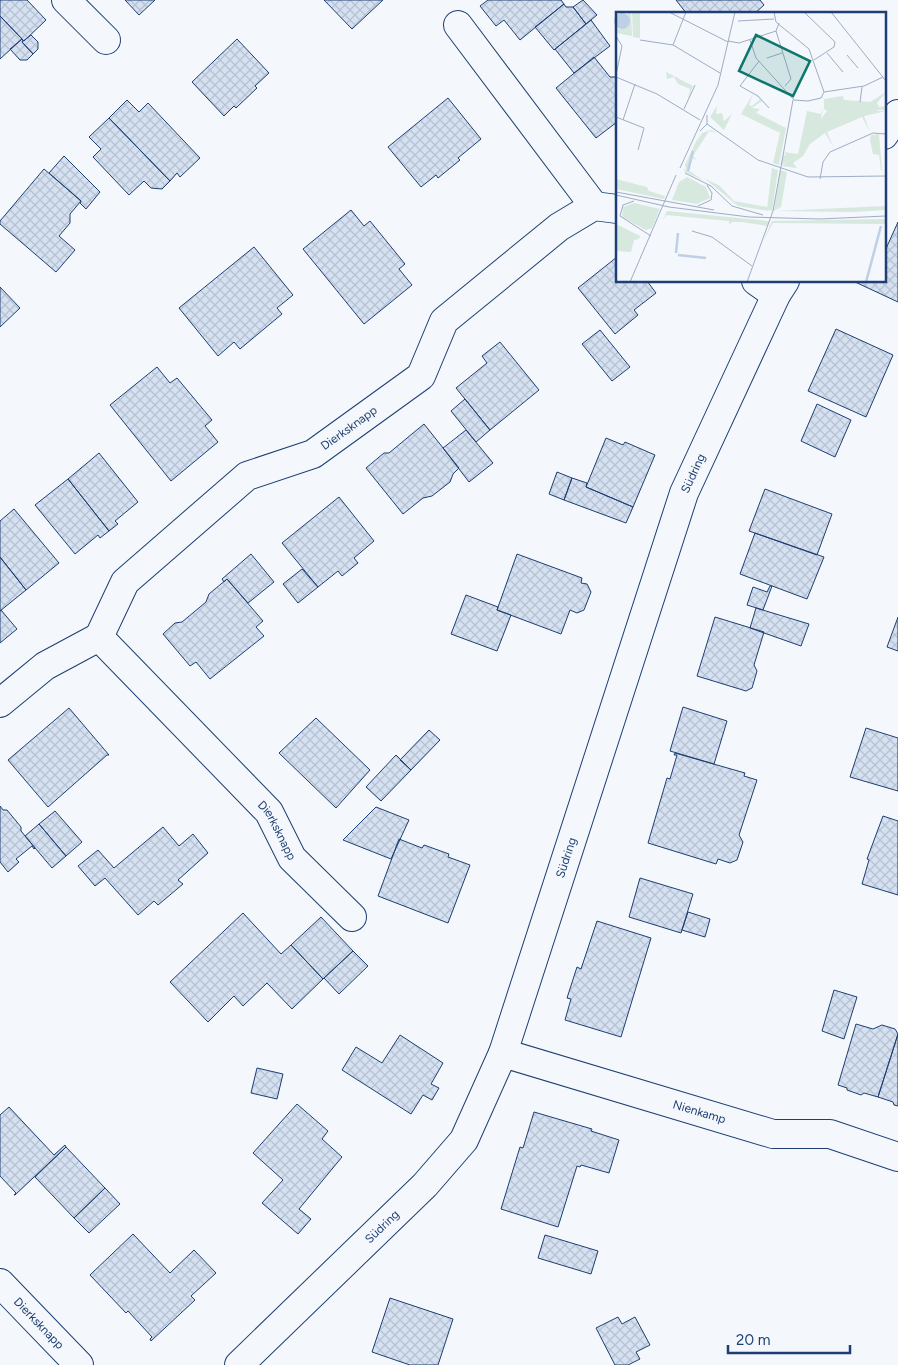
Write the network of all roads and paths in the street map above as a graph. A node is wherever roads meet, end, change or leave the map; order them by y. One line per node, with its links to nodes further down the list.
1 (66, 0): 3 (street)
2 (458, 25): 6 (street, Dierksknapp)
3 (106, 40)
4 (898, 114): 5 (street)
5 (886, 132)
6 (605, 208): 8 (street, Dierksknapp)
7 (772, 286): 11 (street, Südring)
8 (99, 637): 9 (street); 10 (street, Dierksknapp)
9 (0, 703)
10 (352, 917)
11 (503, 1053): 12 (street, Nienkamp); 15 (street, Südring)
12 (898, 1157)
13 (0, 1283): 14 (street, Dierksknapp)
14 (78, 1365)
15 (239, 1365)

